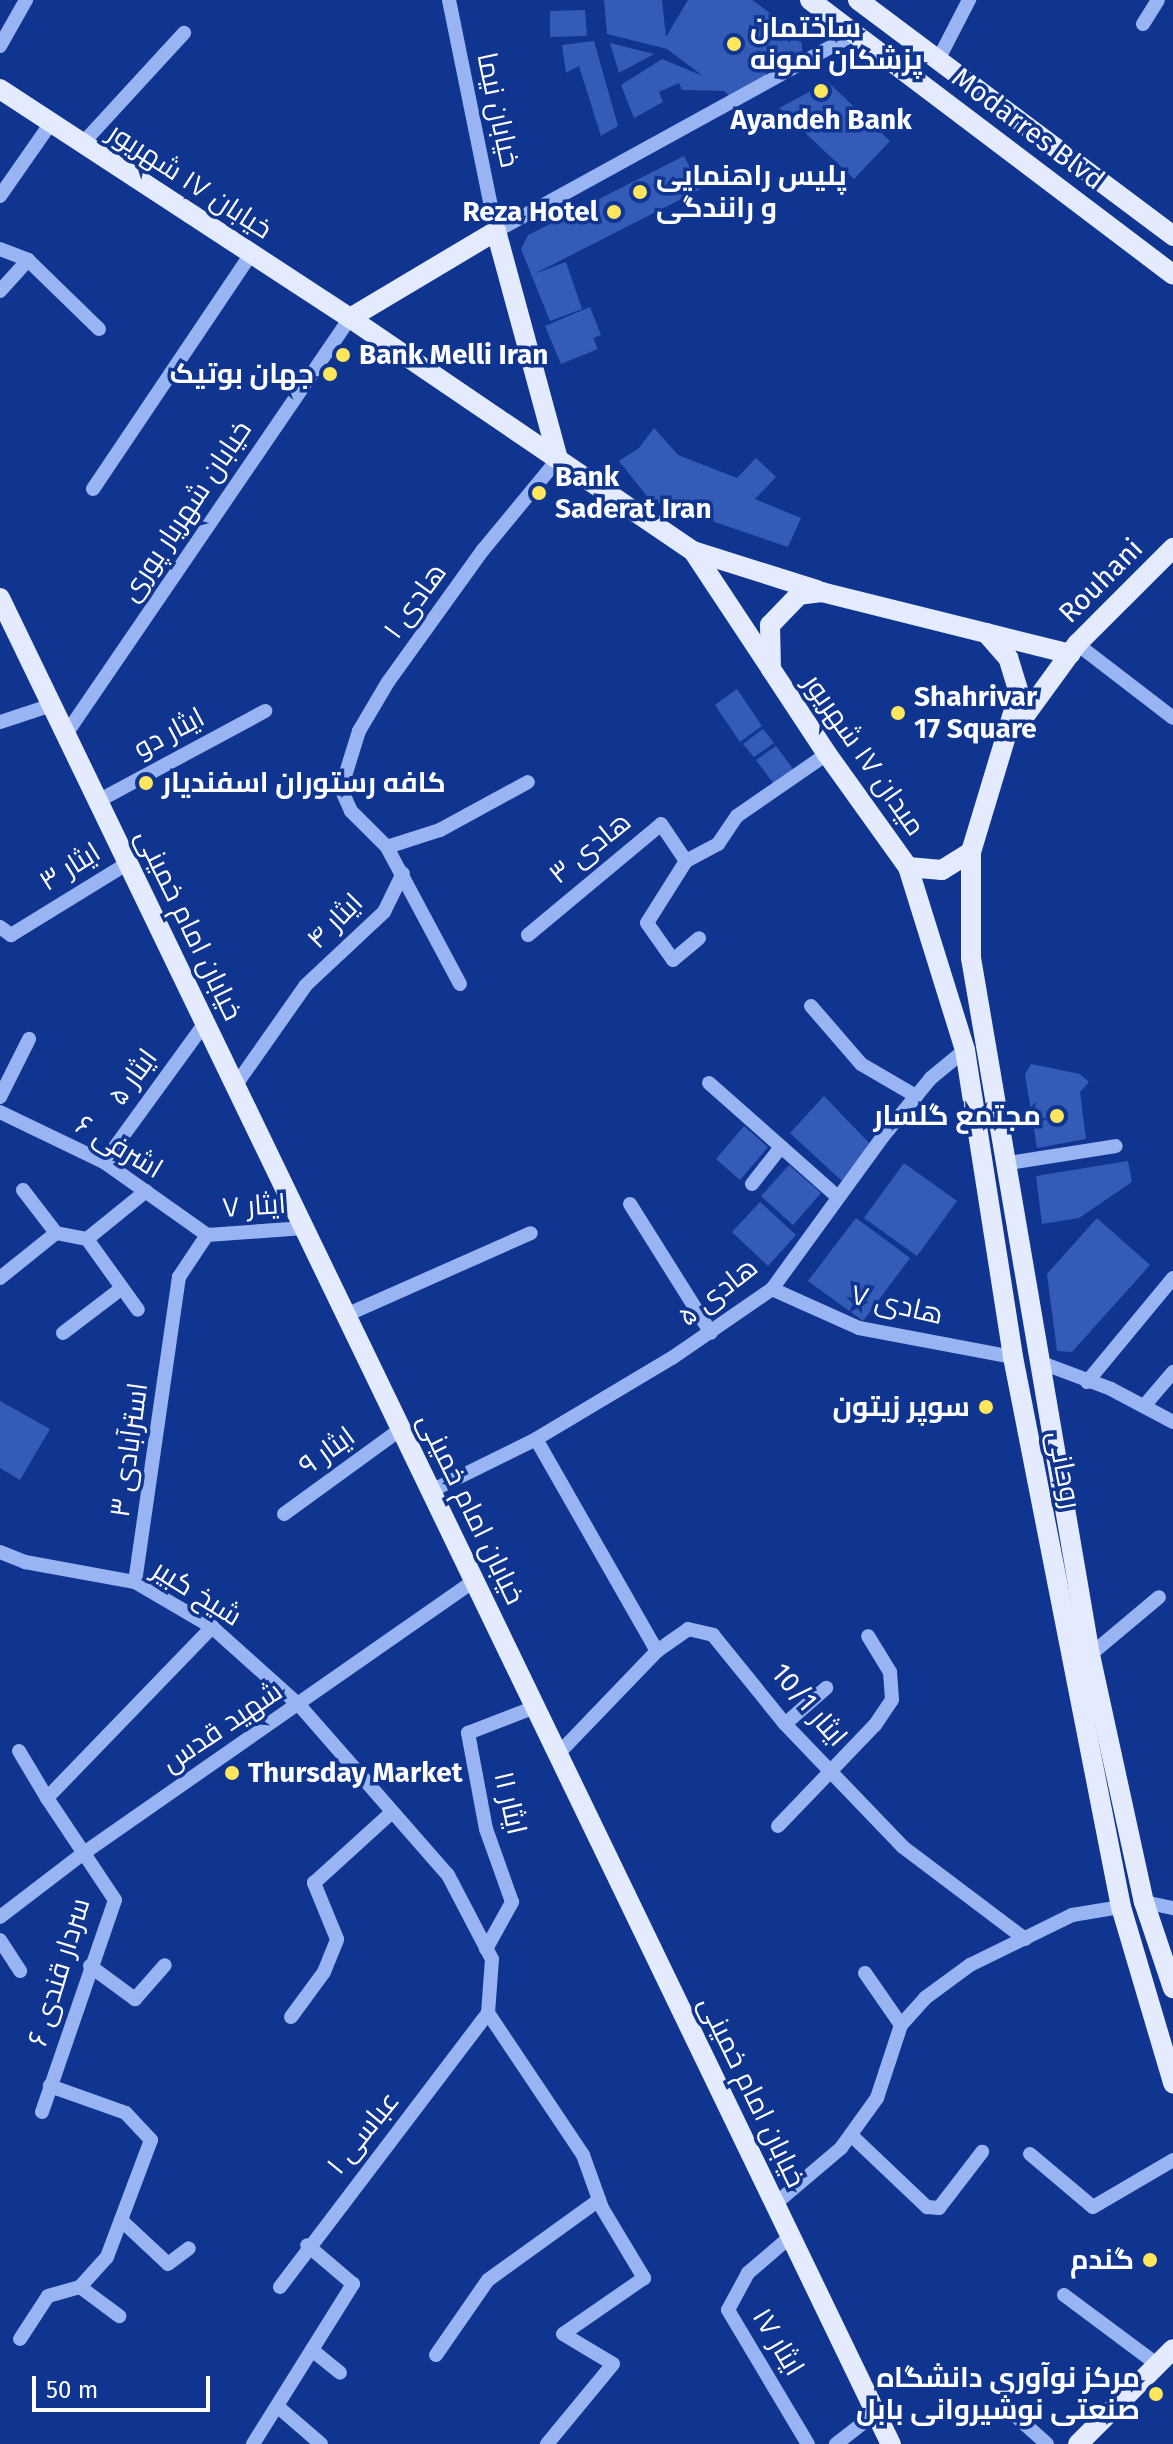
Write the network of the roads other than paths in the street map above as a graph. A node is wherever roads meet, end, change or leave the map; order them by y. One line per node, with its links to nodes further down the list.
1 (26, 0): 10 (street)
2 (449, 0): 16 (street, خیابان نیما)
3 (810, 0): 9 (main road, Modarres Blvd)
4 (858, 0): 11 (main road, Modarres Blvd)
5 (969, 0): 11 (street)
6 (1158, 0): 7 (street)
7 (1143, 24)
8 (184, 33): 14 (street)
9 (855, 34): 16 (street); 21 (main road, Modarres Blvd)
10 (0, 46)
11 (938, 60): 17 (main road, Modarres Blvd)
12 (0, 89): 13 (main road, خیابان ۱۷ شهریور)
13 (51, 123): 14 (main road, خیابان ۱۷ شهریور); 15 (street)
14 (82, 144): 19 (main road, خیابان ۱۷ شهریور)
15 (0, 196)
16 (496, 231): 23 (main road); 25 (main road)
17 (1173, 236)
18 (0, 249): 20 (street)
19 (251, 254): 23 (main road, خیابان ۱۷ شهریور); 26 (street)
20 (28, 260): 22 (street); 24 (street)
21 (1173, 275)
22 (0, 291)
23 (350, 318): 25 (main road, خیابان ۱۷ شهریور); 39 (street, خیابان شهریار پوری)
24 (99, 329)
25 (558, 459): 28 (main road); 44 (street, هادی ۱)
26 (93, 489)
27 (1173, 548): 33 (main road, Rouhani)
28 (693, 551): 29 (main road); 34 (main road)
29 (822, 592): 32 (main road); 34 (main road, میدان ۱۷ شهریور)
30 (0, 598): 31 (main road, خیابان امام خمینی)
31 (5, 620): 35 (main road, خیابان امام خمینی)
32 (986, 633): 33 (main road); 40 (main road)
33 (1073, 649): 37 (street); 40 (main road, Rouhani)
34 (771, 669): 41 (main road, میدان ۱۷ شهریور)
35 (52, 705): 38 (street); 39 (main road, خیابان امام خمینی)
36 (265, 711): 43 (street, ایثار دو)
37 (1173, 718)
38 (0, 722)
39 (66, 734): 43 (main road, خیابان امام خمینی)
40 (1004, 747): 45 (main road)
41 (827, 754): 46 (street); 48 (main road, میدان ۱۷ شهریور)
42 (528, 782): 44 (street)
43 (98, 801): 47 (main road, خیابان امام خمینی)
44 (387, 847): 49 (street)
45 (971, 852): 48 (main road, میدان ۱۷ شهریور); 66 (main road, روحانی)
46 (686, 861): 51 (street, هادی ۳); 52 (street)
47 (128, 863): 50 (street, ایثار ۳); 55 (main road, خیابان امام خمینی)
48 (908, 867): 57 (main road, روحانی)
49 (403, 873): 53 (street); 59 (street, ایثار ۴)
50 (0, 927)
51 (528, 935)
52 (699, 938)
53 (460, 984)
54 (811, 1006): 60 (street)
55 (205, 1023): 59 (main road, خیابان امام خمینی); 65 (street, ایثار ۵)
56 (29, 1039): 61 (street)
57 (965, 1050): 60 (street, هادی ۵); 78 (main road, روحانی)
58 (709, 1083): 64 (street)
59 (235, 1086): 72 (main road, خیابان امام خمینی)
60 (916, 1096): 70 (street, هادی ۵)
61 (0, 1097)
62 (0, 1112): 65 (street, اشرفی ۶)
63 (1116, 1146): 66 (street)
64 (781, 1147): 67 (street); 70 (street)
65 (104, 1162): 69 (street, اشرفی ۶)
66 (1009, 1163): 77 (main road, روحانی)
67 (752, 1184)
68 (23, 1190): 73 (street)
69 (146, 1191): 75 (street, اشرفی ۶); 76 (street)
70 (838, 1197): 82 (street, هادی ۵)
71 (630, 1204): 86 (street)
72 (304, 1228): 75 (street, ایثار ۷); 84 (main road, خیابان امام خمینی)
73 (56, 1233): 76 (street); 79 (street)
74 (531, 1233): 84 (street)
75 (207, 1235): 99 (street, استرآبادی ٣)
76 (87, 1239): 81 (street)
77 (1023, 1245): 78 (main road); 88 (main road, روحانی)
78 (997, 1249): 87 (main road, روحانی)
79 (0, 1278)
80 (1173, 1278): 90 (street)
81 (122, 1288): 83 (street); 85 (street)
82 (772, 1289): 86 (street, هادی ۵); 87 (street, هادی ۷)
83 (138, 1310)
84 (346, 1315): 93 (main road, خیابان امام خمینی)
85 (63, 1333)
86 (711, 1333): 94 (street, هادی ۵)
87 (1013, 1357): 117 (main road, روحانی)
88 (1042, 1363): 90 (street); 104 (main road, روحانی)
89 (1173, 1372): 91 (street)
90 (1087, 1382): 91 (street)
91 (1144, 1406): 92 (street)
92 (1173, 1422)
93 (401, 1429): 95 (main road, خیابان امام خمینی); 96 (street, ایثار ۹)
94 (536, 1439): 95 (street, هادی ۵); 103 (street)
95 (431, 1491): 98 (main road, خیابان امام خمینی)
96 (284, 1514)
97 (0, 1552): 99 (street, شیخ کبیر)
98 (474, 1581): 106 (street, شهید قدس); 107 (main road, خیابان امام خمینی)
99 (135, 1582): 101 (street, شیخ کبیر)
100 (1159, 1597): 104 (street)
101 (212, 1627): 106 (street, شیخ کبیر); 112 (street)
102 (868, 1636): 111 (street)
103 (657, 1651): 108 (street, ایثار 10/1); 110 (street, ایثار 10/1)
104 (1090, 1655): 116 (main road, روحانی)
105 (826, 1688): 108 (street)
106 (300, 1706): 113 (street, شیخ کبیر); 115 (street, شهید قدس)
107 (535, 1707): 110 (main road, خیابان امام خمینی); 122 (street, ایثار ۱۱)
108 (785, 1724): 111 (street, ایثار 10/1)
109 (19, 1751): 112 (street)
110 (558, 1754): 139 (main road, خیابان امام خمینی)
111 (830, 1770): 114 (street); 120 (street, ایثار 10/1)
112 (47, 1798): 115 (street)
113 (392, 1812): 122 (street, شیخ کبیر); 129 (street)
114 (778, 1826)
115 (81, 1855): 119 (street, شهید قدس); 124 (street, سردار قندی ۶)
116 (1144, 1902): 118 (street); 127 (main road, روحانی)
117 (1121, 1907): 120 (street); 131 (main road, روحانی)
118 (1173, 1908)
119 (0, 1917)
120 (1025, 1939): 130 (street)
121 (0, 1940): 125 (street)
122 (486, 1949): 128 (street)
123 (165, 1965): 124 (street)
124 (90, 1966): 132 (street, سردار قندی ۶)
125 (20, 1971)
126 (865, 1973): 130 (street)
127 (1173, 1988)
128 (488, 2013): 138 (street); 142 (street, عباسی ۱)
129 (291, 2017)
130 (901, 2025): 134 (street)
131 (1173, 2083)
132 (50, 2086): 133 (street, سردار قندی ۶); 140 (street)
133 (42, 2112)
134 (851, 2135): 135 (street); 139 (street)
135 (982, 2152)
136 (1030, 2154): 137 (street)
137 (1173, 2160)
138 (599, 2200): 151 (street); 159 (street)
139 (775, 2204): 141 (main road, خیابان امام خمینی)
140 (121, 2220): 143 (street); 144 (street)
141 (791, 2236): 156 (main road, خیابان امام خمینی); 160 (street, ایثار ۱۷)
142 (307, 2245): 145 (street, عباسی ۱); 150 (street)
143 (189, 2248)
144 (80, 2287): 147 (street); 148 (street)
145 (280, 2287)
146 (1064, 2295): 152 (street)
147 (119, 2316)
148 (20, 2339)
149 (1173, 2349): 152 (main road)
150 (312, 2350): 153 (street); 154 (street)
151 (436, 2355)
152 (1166, 2364): 164 (main road)
153 (340, 2373)
154 (277, 2406): 157 (street); 158 (street)
155 (1009, 2410): 163 (street)
156 (876, 2413): 161 (street); 162 (main road, خیابان امام خمینی)
157 (253, 2444)
158 (321, 2444)
159 (547, 2444)
160 (808, 2444)
161 (836, 2444)
162 (891, 2444)
163 (1047, 2444)
164 (1078, 2444)

